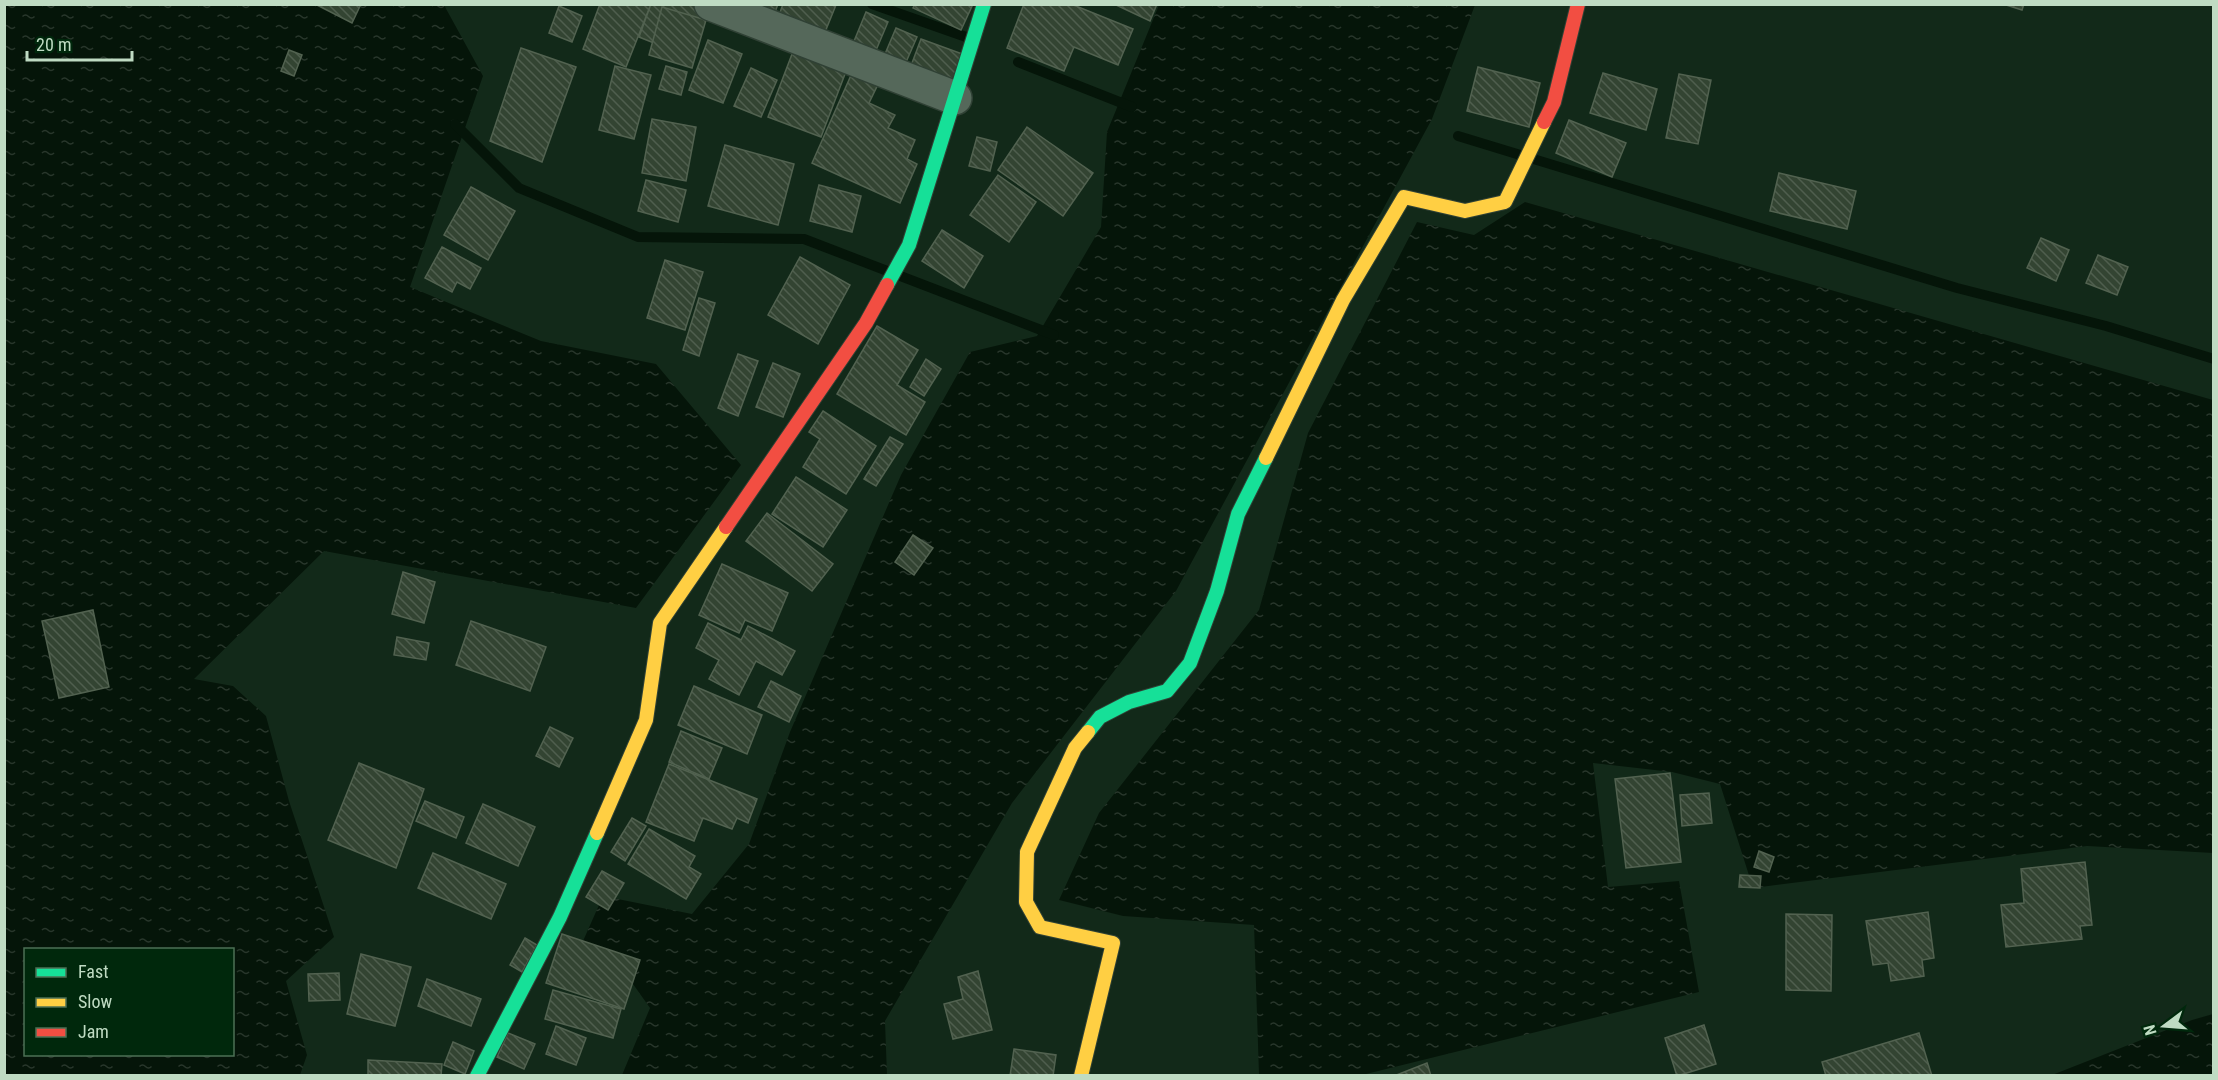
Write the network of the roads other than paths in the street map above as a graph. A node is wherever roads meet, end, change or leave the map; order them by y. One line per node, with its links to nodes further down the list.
1 (711, 4): 4 (street)
2 (984, 4): 4 (street)
3 (1578, 4): 6 (street)
4 (955, 98): 5 (street)
5 (477, 1076)
6 (1082, 1076)

